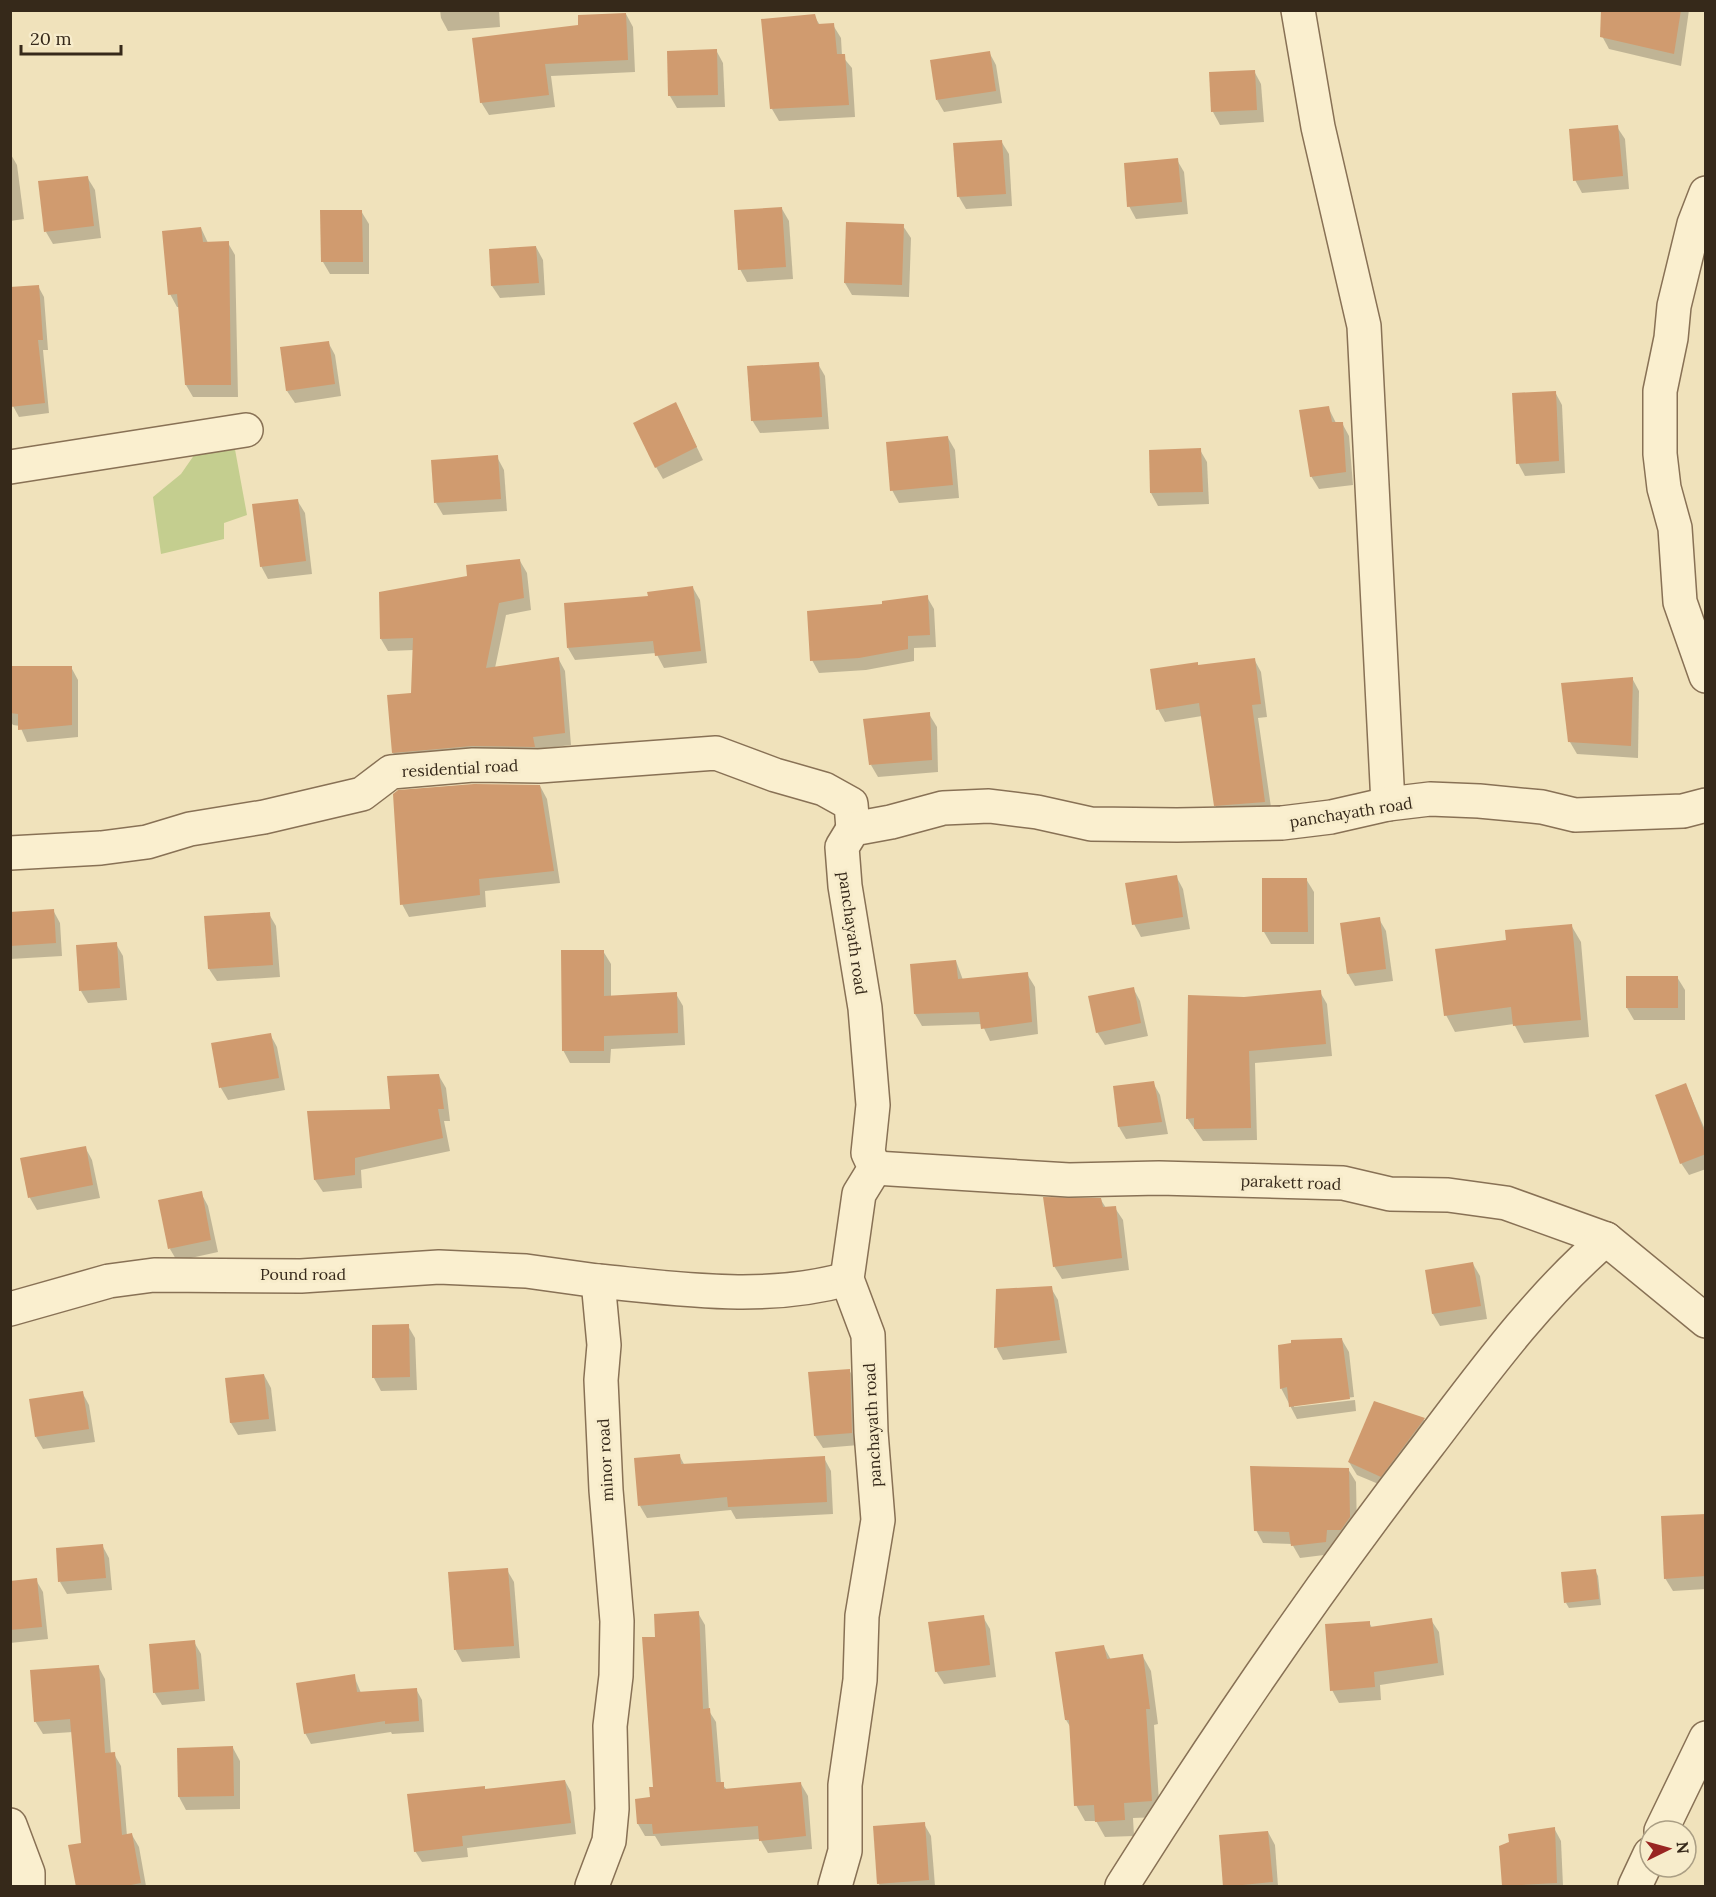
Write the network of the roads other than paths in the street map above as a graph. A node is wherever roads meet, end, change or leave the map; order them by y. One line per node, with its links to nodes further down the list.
1 (1298, 10): 6 (street)
2 (1706, 193): 5 (street)
3 (246, 430): 4 (street)
4 (10, 467)
5 (1706, 675)
6 (1388, 804): 7 (street, panchayath road); 8 (street, panchayath road)
7 (1706, 805)
8 (854, 829): 9 (street, residential road); 10 (street, panchayath road)
9 (10, 853)
10 (875, 1168): 11 (street, parakett road); 12 (street, panchayath road)
11 (1606, 1239): 15 (street, parakett road); 22 (street)
12 (847, 1279): 13 (street); 21 (street, panchayath road)
13 (598, 1281): 14 (street, Pound road); 20 (street, minor road)
14 (10, 1309)
15 (1706, 1321)
16 (1706, 1738): 17 (street)
17 (1667, 1819)
18 (10, 1825): 19 (street)
19 (28, 1887)
20 (592, 1887)
21 (835, 1887)
22 (1122, 1887)

